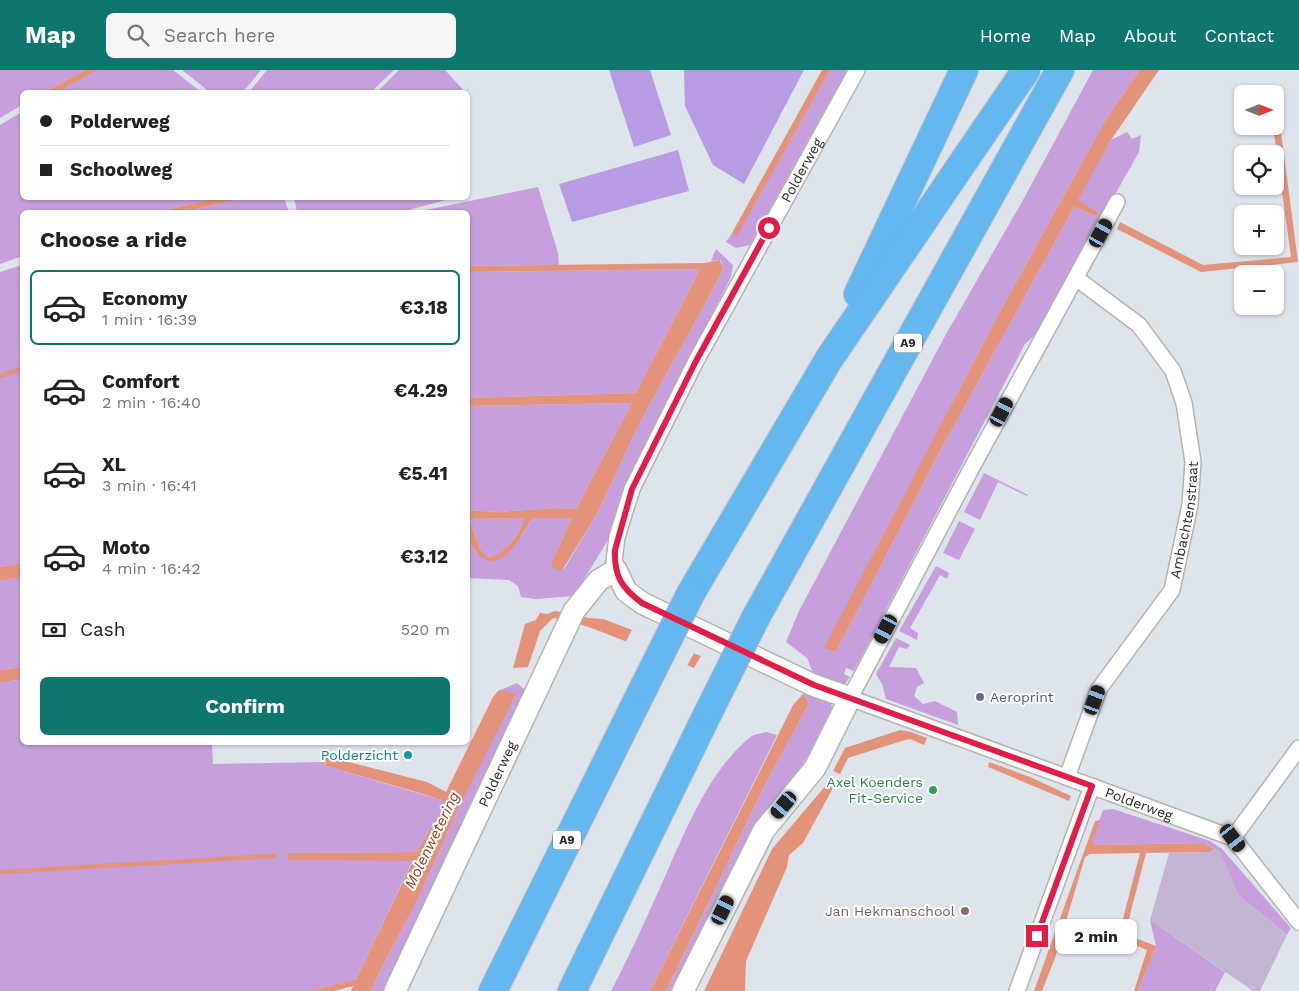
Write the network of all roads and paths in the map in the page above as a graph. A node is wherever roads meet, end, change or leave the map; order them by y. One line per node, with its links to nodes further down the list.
1 (857, 70): 8 (street, Polderweg)
2 (964, 70): 7 (highway, A9)
3 (1026, 70): 7 (highway, A9)
4 (1060, 70): 17 (highway, A9, bridge)
5 (1117, 202): 6 (street)
6 (1076, 278): 9 (street); 11 (street, Ambachtenstraat)
7 (829, 359): 16 (highway, A9, bridge)
8 (616, 570): 9 (street, Polderweg); 15 (street, Polderweg)
9 (850, 698): 11 (street, Polderweg); 18 (street)
10 (1299, 748): 13 (street)
11 (1067, 777): 12 (street, Polderweg)
12 (1092, 786): 13 (street, Polderweg); 19 (street)
13 (1233, 838): 14 (street)
14 (1299, 922)
15 (395, 991)
16 (493, 991)
17 (572, 991)
18 (683, 991)
19 (1017, 991)

